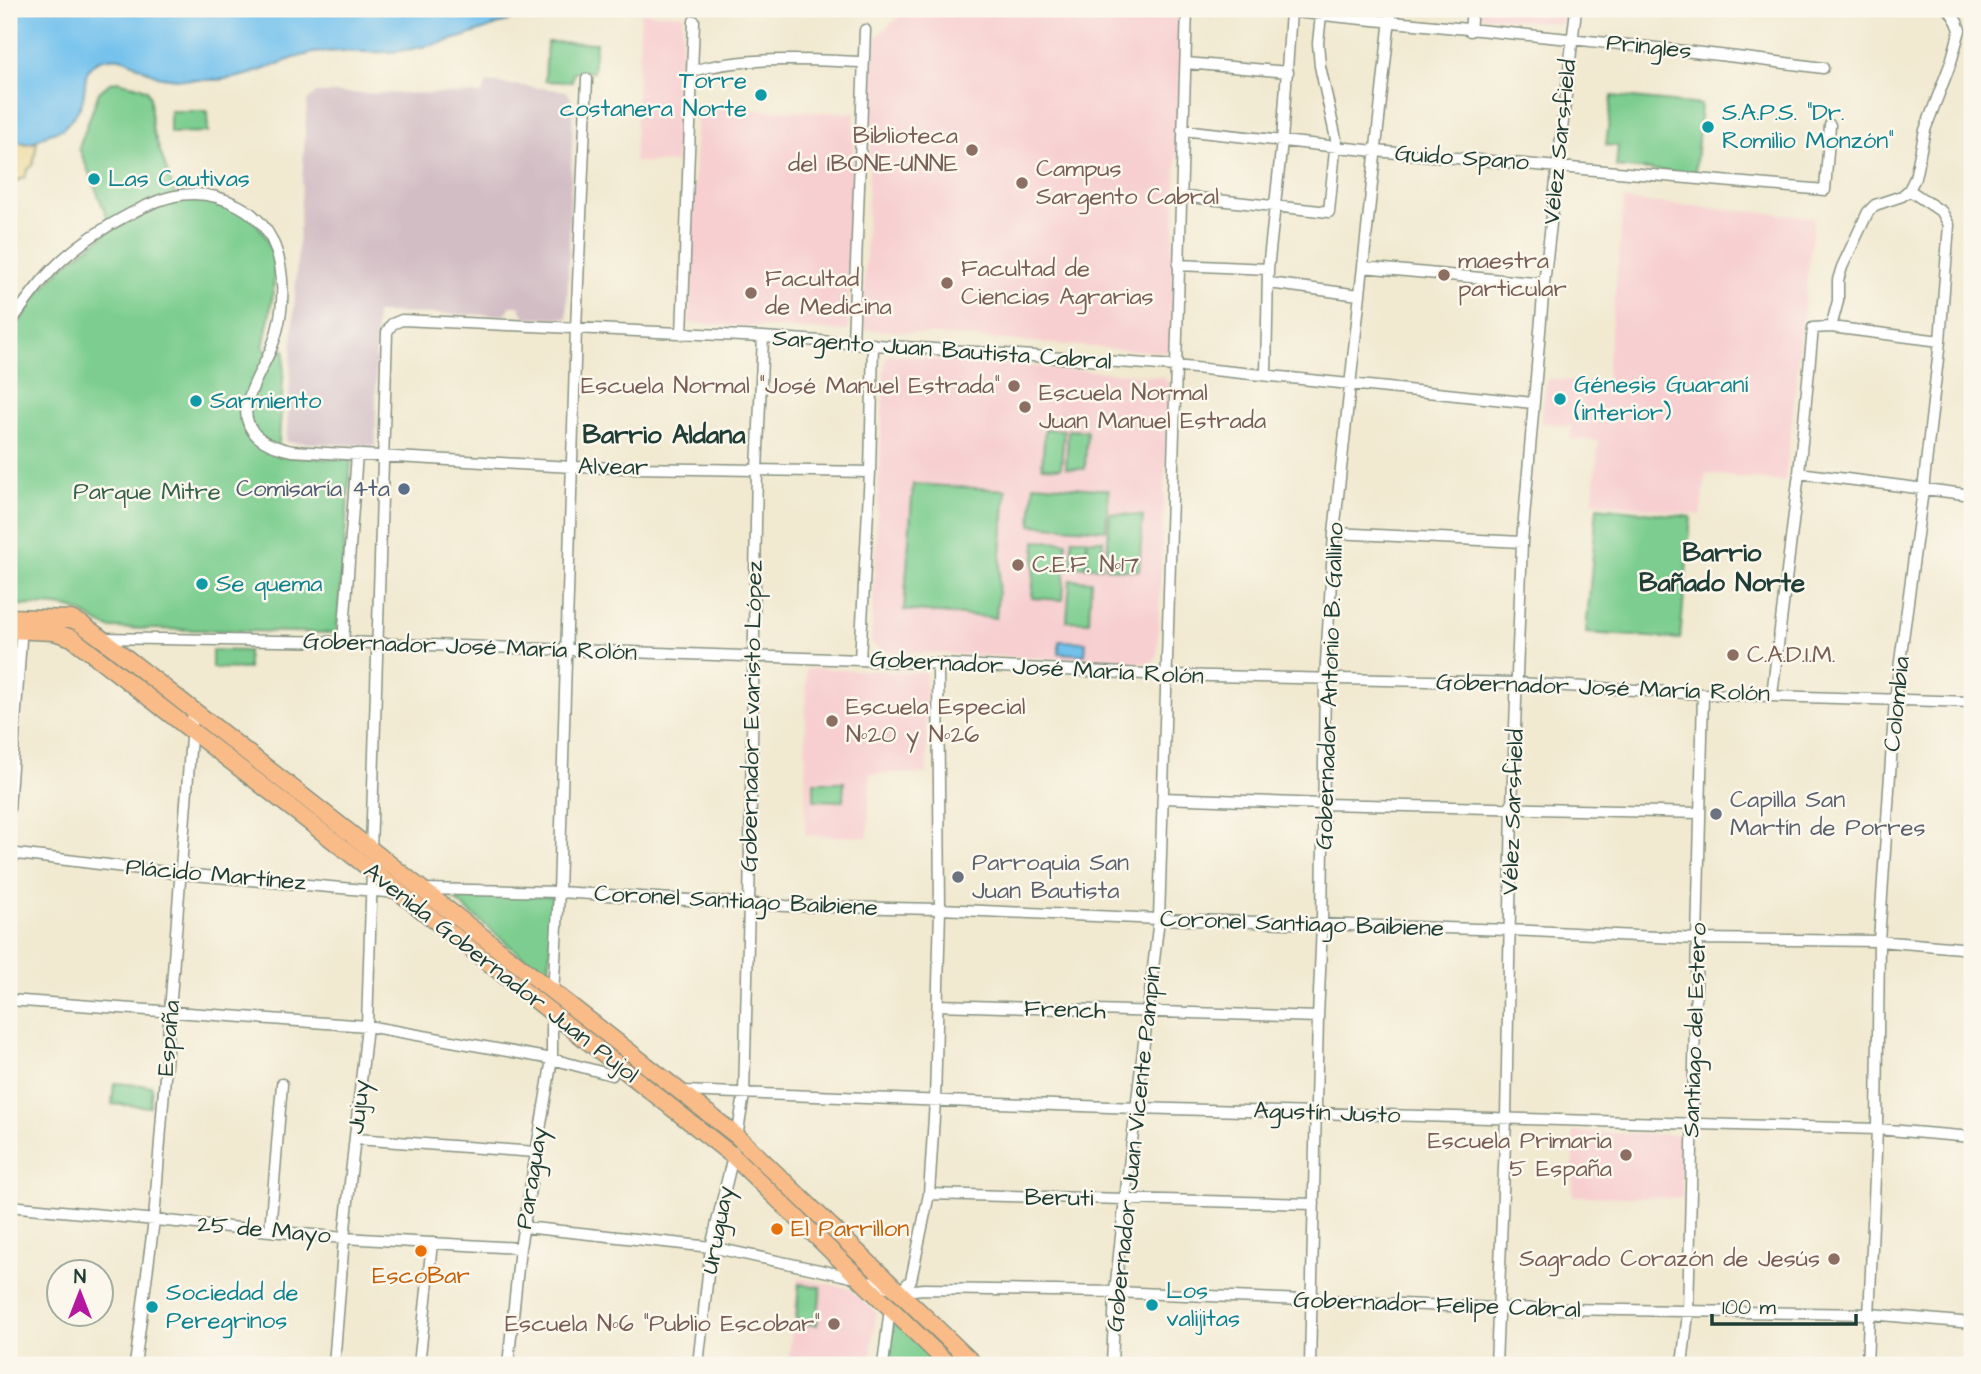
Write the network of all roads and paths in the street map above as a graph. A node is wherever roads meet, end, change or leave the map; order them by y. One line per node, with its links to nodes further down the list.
1 (1187, 9): 15 (street, Gobernador Juan Vicente Pampín)
2 (1266, 9): 7 (street, Pringles)
3 (1391, 9): 10 (street, Gobernador Antonio B. Gallino)
4 (1472, 9): 12 (street)
5 (1576, 9): 13 (street, Vélez Sarsfield)
6 (1949, 9): 26 (street)
7 (1291, 12): 8 (street, Pringles); 18 (street)
8 (1319, 13): 10 (street, Pringles); 23 (street)
9 (694, 21): 17 (street)
10 (1390, 23): 12 (street, Pringles); 24 (street, Gobernador Antonio B. Gallino)
11 (865, 30): 14 (street)
12 (1469, 31): 13 (street, Pringles)
13 (1571, 40): 16 (street, Pringles); 25 (street, Vélez Sarsfield)
14 (864, 62): 17 (street); 42 (street)
15 (1186, 64): 18 (street); 21 (street, Gobernador Juan Vicente Pampín)
16 (1823, 68)
17 (692, 71): 39 (street)
18 (1288, 72): 22 (street)
19 (587, 79): 38 (street, Paraguay)
20 (1830, 125): 25 (street, Guido Spano)
21 (1182, 130): 22 (street, Guido Spano); 27 (street, Gobernador Juan Vicente Pampín)
22 (1282, 141): 23 (street, Guido Spano); 28 (street)
23 (1336, 147): 24 (street, Guido Spano); 28 (street)
24 (1375, 151): 25 (street, Guido Spano); 30 (street, Gobernador Antonio B. Gallino)
25 (1557, 165): 33 (street, Vélez Sarsfield)
26 (1909, 190): 37 (street); 41 (street, Colombia)
27 (1180, 196): 28 (street); 29 (street, Gobernador Juan Vicente Pampín)
28 (1276, 206): 31 (street)
29 (1178, 265): 31 (street); 44 (street, Gobernador Juan Vicente Pampín)
30 (1363, 267): 33 (street); 34 (street, Gobernador Antonio B. Gallino)
31 (1268, 269): 32 (street)
32 (1269, 283): 34 (street); 45 (street)
33 (1544, 284): 47 (street, Vélez Sarsfield)
34 (1359, 295): 46 (street, Gobernador Antonio B. Gallino)
35 (391, 324): 38 (street, Sargento Juan Bautista Cabral); 49 (street, Jujuy)
36 (9, 325): 48 (street, Alvear)
37 (1831, 327): 41 (street); 53 (street)
38 (576, 328): 39 (street, Sargento Juan Bautista Cabral); 50 (street, Paraguay)
39 (682, 334): 40 (street, Sargento Juan Bautista Cabral)
40 (763, 337): 42 (street, Sargento Juan Bautista Cabral); 51 (street, Gobernador Evaristo López)
41 (1940, 341): 54 (street, Colombia)
42 (853, 342): 43 (street, Sargento Juan Bautista Cabral)
43 (873, 344): 44 (street, Sargento Juan Bautista Cabral); 52 (street)
44 (1175, 366): 45 (street, Sargento Juan Bautista Cabral); 66 (street, Gobernador Juan Vicente Pampín)
45 (1266, 375): 46 (street, Sargento Juan Bautista Cabral)
46 (1349, 383): 47 (street, Sargento Juan Bautista Cabral); 56 (street, Gobernador Antonio B. Gallino)
47 (1534, 403): 57 (street, Vélez Sarsfield)
48 (356, 454): 49 (street, Alvear); 60 (street)
49 (384, 455): 50 (street, Alvear); 61 (street, Jujuy)
50 (572, 467): 51 (street, Alvear); 62 (street, Paraguay)
51 (757, 470): 52 (street, Alvear); 63 (street, Gobernador Evaristo López)
52 (870, 472): 64 (street)
53 (1799, 473): 54 (street); 70 (street)
54 (1923, 490): 55 (street); 71 (street, Colombia)
55 (1972, 495)
56 (1334, 533): 57 (street); 67 (street, Gobernador Antonio B. Gallino)
57 (1522, 542): 68 (street, Vélez Sarsfield)
58 (15, 624): 59 (main road, Avenida Gobernador Juan Pujol); 74 (main road, Avenida Gobernador Juan Pujol); 78 (street)
59 (101, 638): 60 (street, Gobernador José María Rolón); 73 (main road, Avenida Gobernador Juan Pujol)
60 (343, 642): 61 (street, Gobernador José María Rolón)
61 (378, 644): 62 (street, Gobernador José María Rolón); 80 (street, Jujuy)
62 (567, 651): 63 (street, Gobernador José María Rolón); 86 (street, Paraguay)
63 (753, 657): 64 (street, Gobernador José María Rolón); 88 (street, Gobernador Evaristo López)
64 (860, 660): 65 (street, Gobernador José María Rolón)
65 (939, 665): 66 (street, Gobernador José María Rolón); 89 (street)
66 (1166, 675): 67 (street, Gobernador José María Rolón); 75 (street, Gobernador Juan Vicente Pampín)
67 (1325, 680): 68 (street, Gobernador José María Rolón); 76 (street, Gobernador Antonio B. Gallino)
68 (1517, 683): 69 (street, Gobernador José María Rolón); 77 (street, Vélez Sarsfield)
69 (1703, 694): 70 (street, Gobernador José María Rolón); 79 (street, Santiago del Estero)
70 (1772, 695): 71 (street, Gobernador José María Rolón)
71 (1895, 699): 72 (street, Gobernador José María Rolón); 94 (street, Colombia)
72 (1972, 702)
73 (193, 711): 74 (street, España); 80 (main road, Avenida Gobernador Juan Pujol)
74 (192, 732): 82 (main road, Avenida Gobernador Juan Pujol); 83 (street, España)
75 (1163, 797): 76 (street); 90 (street, Gobernador Juan Vicente Pampín)
76 (1324, 804): 77 (street); 91 (street, Gobernador Antonio B. Gallino)
77 (1512, 807): 79 (street); 92 (street, Vélez Sarsfield)
78 (9, 809)
79 (1700, 813): 93 (street, Santiago del Estero)
80 (371, 849): 82 (street, Jujuy); 85 (main road, Avenida Gobernador Juan Pujol)
81 (9, 853): 83 (street, Plácido Martínez)
82 (372, 870): 84 (street, Jujuy); 87 (main road, Avenida Gobernador Juan Pujol)
83 (182, 874): 84 (street, Plácido Martínez); 99 (street, España)
84 (372, 889): 87 (street, Plácido Martínez); 102 (street, Jujuy)
85 (422, 890): 86 (street, Coronel Santiago Baibiene); 87 (street, Plácido Martínez); 97 (main road, Avenida Gobernador Juan Pujol)
86 (559, 892): 88 (street, Coronel Santiago Baibiene); 97 (street, Paraguay)
87 (400, 893): 97 (main road, Avenida Gobernador Juan Pujol)
88 (750, 903): 89 (street, Coronel Santiago Baibiene); 107 (street, Gobernador Evaristo López)
89 (940, 909): 90 (street, Coronel Santiago Baibiene); 98 (street)
90 (1159, 919): 91 (street, Coronel Santiago Baibiene); 100 (street, Gobernador Juan Vicente Pampín)
91 (1322, 925): 92 (street, Coronel Santiago Baibiene); 101 (street, Gobernador Antonio B. Gallino)
92 (1509, 930): 93 (street, Coronel Santiago Baibiene); 111 (street, Vélez Sarsfield)
93 (1699, 939): 94 (street, Coronel Santiago Baibiene); 112 (street, Santiago del Estero)
94 (1879, 941): 95 (street, Coronel Santiago Baibiene); 113 (street, Colombia)
95 (1972, 948)
96 (9, 1000): 99 (street)
97 (553, 1001): 103 (street, Paraguay); 106 (main road, Avenida Gobernador Juan Pujol); 118 (main road, Avenida Gobernador Juan Pujol)
98 (937, 1005): 100 (street, French); 108 (street)
99 (171, 1012): 102 (street); 123 (street, España)
100 (1148, 1013): 101 (street, French); 109 (street, Gobernador Juan Vicente Pampín)
101 (1318, 1017): 110 (street, Gobernador Antonio B. Gallino)
102 (367, 1026): 103 (street); 116 (street, Jujuy)
103 (552, 1059): 104 (street); 117 (street, Paraguay)
104 (612, 1075)
105 (282, 1084): 125 (street)
106 (682, 1091): 107 (street, Agustín Justo); 114 (main road, Avenida Gobernador Juan Pujol)
107 (744, 1095): 108 (street, Agustín Justo); 114 (street, Uruguay)
108 (935, 1101): 109 (street, Agustín Justo); 119 (street)
109 (1136, 1108): 110 (street, Agustín Justo); 120 (street, Gobernador Juan Vicente Pampín)
110 (1315, 1114): 111 (street, Agustín Justo); 121 (street, Gobernador Antonio B. Gallino)
111 (1506, 1118): 112 (street, Agustín Justo); 135 (street, Vélez Sarsfield)
112 (1691, 1125): 113 (street, Agustín Justo); 136 (street, Santiago del Estero)
113 (1877, 1129): 115 (street, Agustín Justo); 137 (street, Colombia)
114 (737, 1136): 118 (street, Uruguay); 131 (main road, Avenida Gobernador Juan Pujol)
115 (1972, 1138)
116 (356, 1139): 117 (street); 126 (street, Jujuy)
117 (536, 1152): 124 (street, Paraguay)
118 (733, 1156): 128 (street, Uruguay); 130 (main road, Avenida Gobernador Juan Pujol)
119 (929, 1194): 120 (street, Beruti); 131 (street)
120 (1125, 1199): 121 (street, Beruti); 132 (street, Gobernador Juan Vicente Pampín)
121 (1314, 1205): 133 (street, Gobernador Antonio B. Gallino)
122 (9, 1206): 123 (street, 25 de Mayo)
123 (154, 1220): 125 (street, 25 de Mayo); 139 (street, España)
124 (524, 1227): 128 (street); 129 (street, Paraguay)
125 (270, 1231): 126 (street, 25 de Mayo)
126 (344, 1238): 127 (street, 25 de Mayo); 140 (street, Jujuy)
127 (432, 1243): 129 (street, 25 de Mayo); 141 (street)
128 (711, 1247): 130 (street); 143 (street, Uruguay)
129 (520, 1248): 142 (street, Paraguay)
130 (861, 1279): 131 (street); 134 (main road, Avenida Gobernador Juan Pujol)
131 (901, 1291): 132 (street, Gobernador Felipe Cabral); 134 (street); 146 (main road, Avenida Gobernador Juan Pujol)
132 (1115, 1292): 133 (street, Gobernador Felipe Cabral); 147 (street, Gobernador Juan Vicente Pampín)
133 (1312, 1301): 135 (street, Gobernador Felipe Cabral); 148 (street, Gobernador Antonio B. Gallino)
134 (890, 1307): 144 (street); 145 (main road, Avenida Gobernador Juan Pujol)
135 (1499, 1308): 136 (street, Gobernador Felipe Cabral); 149 (street, Vélez Sarsfield)
136 (1688, 1313): 137 (street, Gobernador Felipe Cabral); 150 (street, Santiago del Estero)
137 (1870, 1314): 138 (street, Gobernador Felipe Cabral); 151 (street, Colombia)
138 (1972, 1323)
139 (135, 1365)
140 (334, 1365)
141 (419, 1365)
142 (508, 1365)
143 (698, 1365)
144 (883, 1365)
145 (949, 1365)
146 (975, 1365)
147 (1112, 1365)
148 (1310, 1365)
149 (1496, 1365)
150 (1682, 1365)
151 (1867, 1365)

